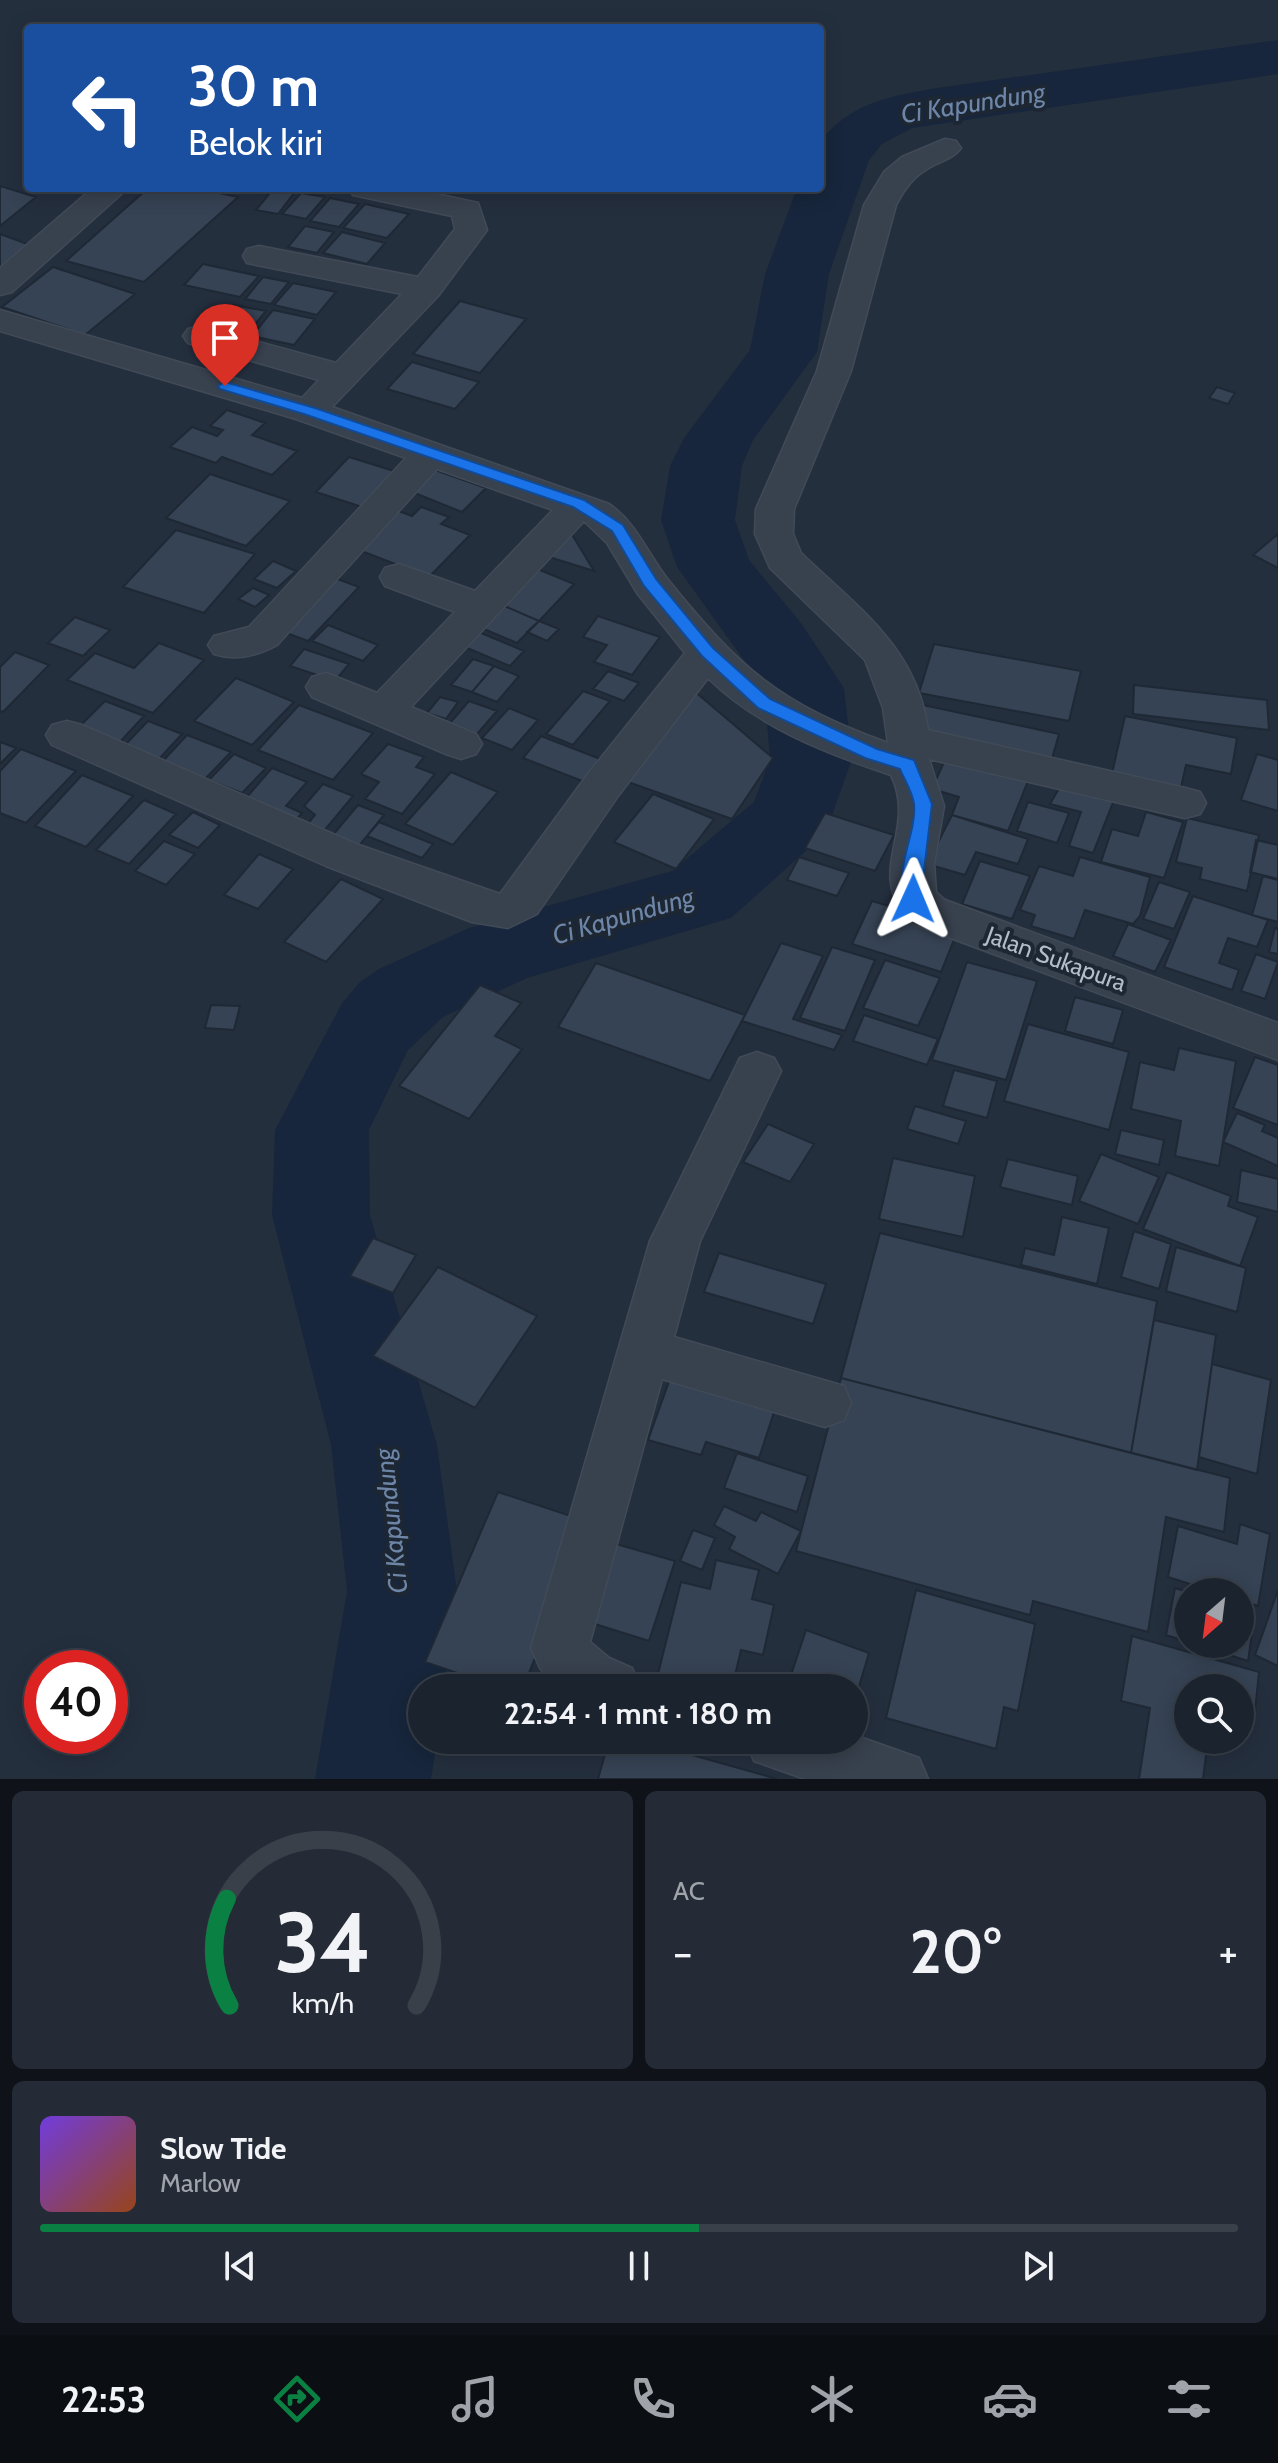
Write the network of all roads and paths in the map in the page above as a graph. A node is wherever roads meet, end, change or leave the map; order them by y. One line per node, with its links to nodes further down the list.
1 (945, 148): 21 (street, Jalan Sukapura)
2 (107, 192): 5 (street)
3 (381, 192): 6 (street)
4 (259, 256): 6 (street)
5 (0, 285)
6 (426, 289): 9 (street)
7 (0, 320): 10 (street)
8 (200, 336): 9 (street)
9 (345, 376): 10 (street)
10 (309, 411): 11 (street)
11 (431, 453): 12 (street); 15 (street)
12 (579, 504): 14 (street); 16 (street)
13 (399, 577): 14 (street)
14 (483, 608): 18 (street)
15 (228, 645)
16 (707, 652): 19 (street); 21 (street)
17 (326, 687): 18 (street)
18 (382, 713): 20 (street)
19 (67, 735)
20 (461, 744)
21 (897, 753): 22 (street); 23 (street, Jalan Sukapura)
22 (1185, 803)
23 (1278, 1042)
24 (757, 1071): 25 (street)
25 (644, 1351): 26 (street); 27 (street)
26 (825, 1403)
27 (584, 1674)
28 (819, 1754): 29 (street)
29 (898, 1779)

